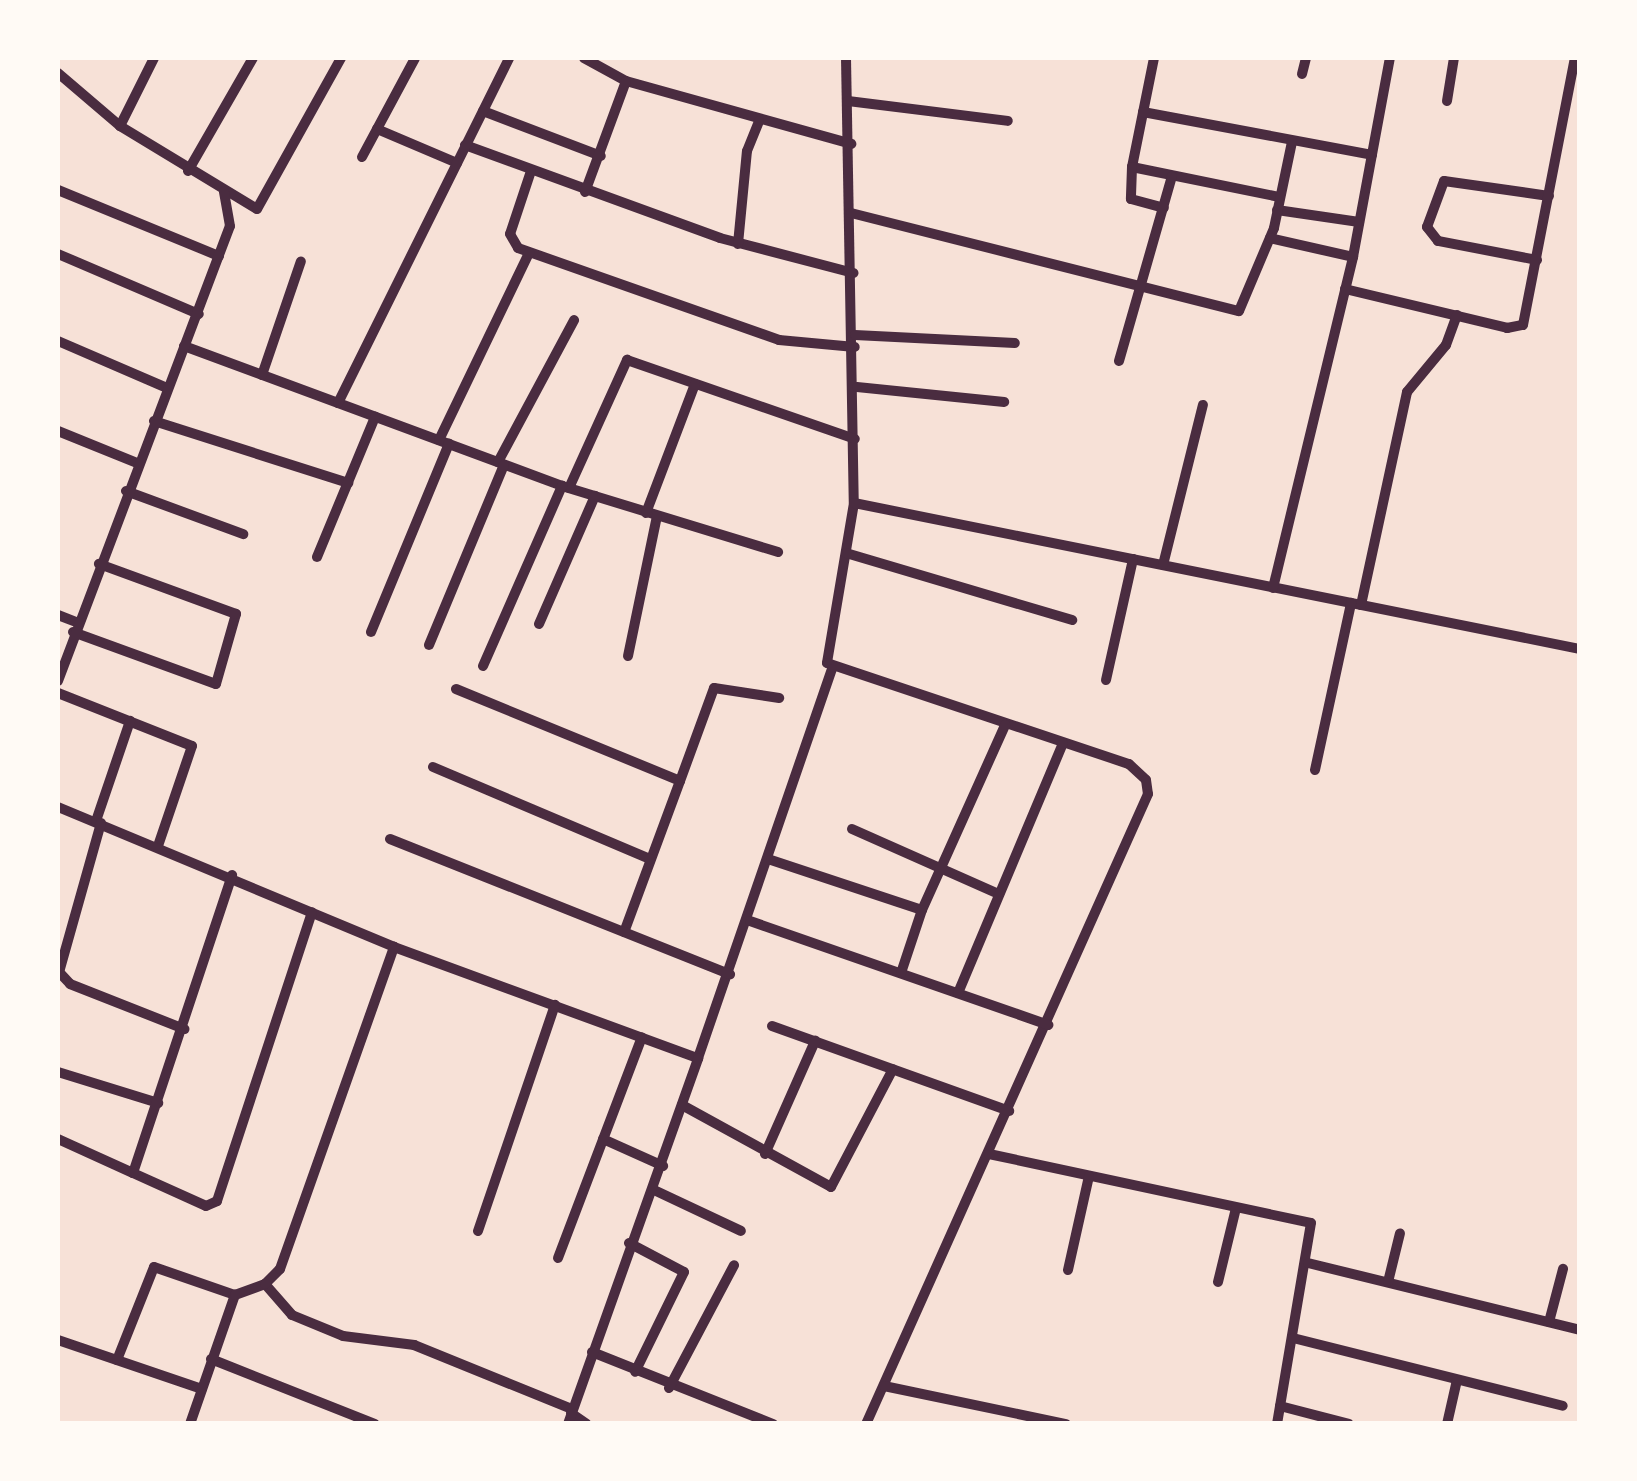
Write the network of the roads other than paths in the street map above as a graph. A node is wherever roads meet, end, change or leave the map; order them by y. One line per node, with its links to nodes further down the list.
1 (154, 58): 22 (street)
2 (252, 58): 32 (street)
3 (341, 58): 36 (street)
4 (415, 58): 23 (street)
5 (509, 58): 18 (street)
6 (584, 58): 15 (street)
7 (846, 58): 16 (street)
8 (1154, 58): 19 (street)
9 (1306, 58): 14 (street)
10 (1390, 58): 27 (street)
11 (1454, 58): 17 (street)
12 (1575, 58): 38 (street)
13 (58, 73): 22 (street)
14 (1302, 74)
15 (626, 81): 20 (street); 28 (street)
16 (848, 101): 21 (street); 25 (street)
17 (1447, 101)
18 (483, 110): 26 (street); 28 (street)
19 (1143, 112): 24 (street); 31 (street)
20 (759, 121): 25 (street); 45 (street)
21 (1008, 122)
22 (120, 126): 32 (street)
23 (377, 129): 29 (street); 30 (street)
24 (1292, 142): 27 (street); 39 (street)
25 (851, 144): 42 (street)
26 (465, 146): 30 (street); 33 (street)
27 (1372, 154): 43 (street)
28 (600, 156): 37 (street)
29 (362, 157)
30 (457, 163): 68 (street)
31 (1132, 167): 34 (street); 40 (street)
32 (188, 171): 36 (street)
33 (531, 171): 37 (street); 46 (street)
34 (1172, 176): 39 (street); 40 (street)
35 (58, 190): 48 (street)
36 (224, 192): 48 (street)
37 (585, 192): 45 (street)
38 (1549, 196): 50 (street); 50 (street)
39 (1280, 197): 41 (street)
40 (1164, 208): 53 (street)
41 (1278, 210): 43 (street); 44 (street)
42 (851, 213): 52 (street); 53 (street)
43 (1359, 222): 49 (street)
44 (1270, 238): 49 (street); 53 (street)
45 (738, 244): 52 (street)
46 (529, 253): 59 (street); 74 (street)
47 (58, 254): 55 (street)
48 (219, 256): 55 (street)
49 (1353, 257): 54 (street)
50 (1537, 260): 56 (street)
51 (301, 261): 63 (street)
52 (853, 273): 59 (street)
53 (1144, 287): 62 (street)
54 (1346, 289): 56 (street); 90 (street)
55 (199, 314): 61 (street)
56 (1457, 316): 91 (street)
57 (574, 320): 75 (street)
58 (58, 341): 66 (street)
59 (855, 341): 60 (street); 65 (street)
60 (1015, 343)
61 (184, 346): 63 (street); 66 (street)
62 (1119, 361)
63 (262, 375): 68 (street)
64 (695, 384): 73 (street); 78 (street); 82 (street)
65 (857, 387): 67 (street); 73 (street)
66 (168, 388): 71 (street)
67 (1004, 402)
68 (338, 403): 70 (street)
69 (1203, 404): 89 (street)
70 (375, 417): 74 (street); 77 (street)
71 (154, 421): 76 (street); 77 (street)
72 (58, 430): 76 (street)
73 (855, 439): 81 (street)
74 (444, 442): 75 (street); 96 (street)
75 (501, 463): 78 (street); 97 (street)
76 (137, 464): 79 (street)
77 (348, 482): 86 (street)
78 (566, 487): 80 (street); 100 (street)
79 (126, 492): 83 (street); 88 (street)
80 (595, 496): 82 (street); 94 (street)
81 (854, 503): 85 (street); 87 (street)
82 (651, 514): 84 (street); 99 (street)
83 (243, 534)
84 (778, 552)
85 (846, 554): 93 (street); 101 (street)
86 (317, 558)
87 (1132, 559): 89 (street); 102 (street)
88 (99, 564): 95 (street); 95 (street)
89 (1163, 565): 90 (street)
90 (1273, 588): 91 (street)
91 (1356, 604): 98 (street); 111 (street)
92 (58, 615): 95 (street)
93 (1072, 620)
94 (539, 624)
95 (75, 627): 103 (street)
96 (371, 632)
97 (429, 646)
98 (1580, 650)
99 (628, 656)
100 (483, 666)
101 (832, 669): 108 (street); 119 (street)
102 (1106, 680)
103 (58, 681)
104 (456, 689): 112 (street)
105 (58, 693): 107 (street)
106 (779, 698): 112 (street)
107 (130, 721): 114 (street); 117 (street)
108 (1005, 724): 109 (street); 120 (street)
109 (1063, 743): 122 (street); 132 (street)
110 (434, 767): 118 (street)
111 (1315, 770)
112 (680, 781): 118 (street)
113 (58, 807): 114 (street)
114 (98, 822): 117 (street); 134 (street)
115 (852, 829): 120 (street)
116 (390, 839): 126 (street)
117 (158, 846): 121 (street)
118 (650, 860): 126 (street)
119 (770, 860): 123 (street); 125 (street)
120 (941, 867): 122 (street); 123 (street)
121 (232, 875): 124 (street); 134 (street)
122 (998, 894): 130 (street)
123 (922, 910): 129 (street)
124 (312, 912): 127 (street); 148 (street)
125 (750, 921): 128 (street); 129 (street)
126 (624, 932): 128 (street)
127 (394, 947): 131 (street); 163 (street)
128 (730, 974): 137 (street)
129 (901, 974): 130 (street)
130 (958, 993): 132 (street)
131 (554, 1005): 135 (street); 152 (street)
132 (1048, 1024): 142 (street)
133 (772, 1026): 136 (street)
134 (184, 1029): 140 (street)
135 (642, 1038): 137 (street); 144 (street)
136 (815, 1041): 138 (street); 145 (street)
137 (698, 1058): 141 (street)
138 (892, 1069): 142 (street); 145 (street)
139 (58, 1072): 140 (street)
140 (158, 1103): 148 (street)
141 (682, 1105): 145 (street); 147 (street)
142 (1009, 1111): 146 (street)
143 (58, 1139): 148 (street)
144 (603, 1139): 147 (street); 156 (street)
145 (765, 1154)
146 (989, 1154): 149 (street); 174 (street)
147 (663, 1166): 150 (street)
148 (133, 1173)
149 (1089, 1176): 151 (street); 160 (street)
150 (654, 1190): 153 (street); 155 (street)
151 (1236, 1208): 157 (street); 161 (street)
152 (478, 1231)
153 (741, 1231)
154 (1400, 1233): 162 (street)
155 (629, 1243): 169 (street); 172 (street)
156 (558, 1258)
157 (1308, 1262): 162 (street); 167 (street)
158 (734, 1265): 175 (street)
159 (1564, 1268): 165 (street)
160 (1068, 1270)
161 (1218, 1282)
162 (1388, 1282): 165 (street)
163 (265, 1284): 164 (street); 179 (street)
164 (235, 1295): 170 (street); 171 (street)
165 (1549, 1322): 166 (street)
166 (1580, 1330)
167 (1293, 1338): 173 (street); 177 (street)
168 (58, 1340): 171 (street)
169 (592, 1352): 172 (street); 179 (street)
170 (212, 1359): 176 (street); 181 (street)
171 (117, 1360): 176 (street)
172 (635, 1372): 175 (street)
173 (1457, 1380): 178 (street); 188 (street)
174 (884, 1386): 184 (street); 185 (street)
175 (669, 1388): 183 (street)
176 (202, 1389): 180 (street)
177 (1280, 1406): 186 (street); 187 (street)
178 (1563, 1406)
179 (570, 1415): 182 (street)
180 (190, 1424)
181 (375, 1424)
182 (588, 1424)
183 (772, 1424)
184 (866, 1424)
185 (1066, 1424)
186 (1277, 1424)
187 (1349, 1424)
188 (1447, 1424)

